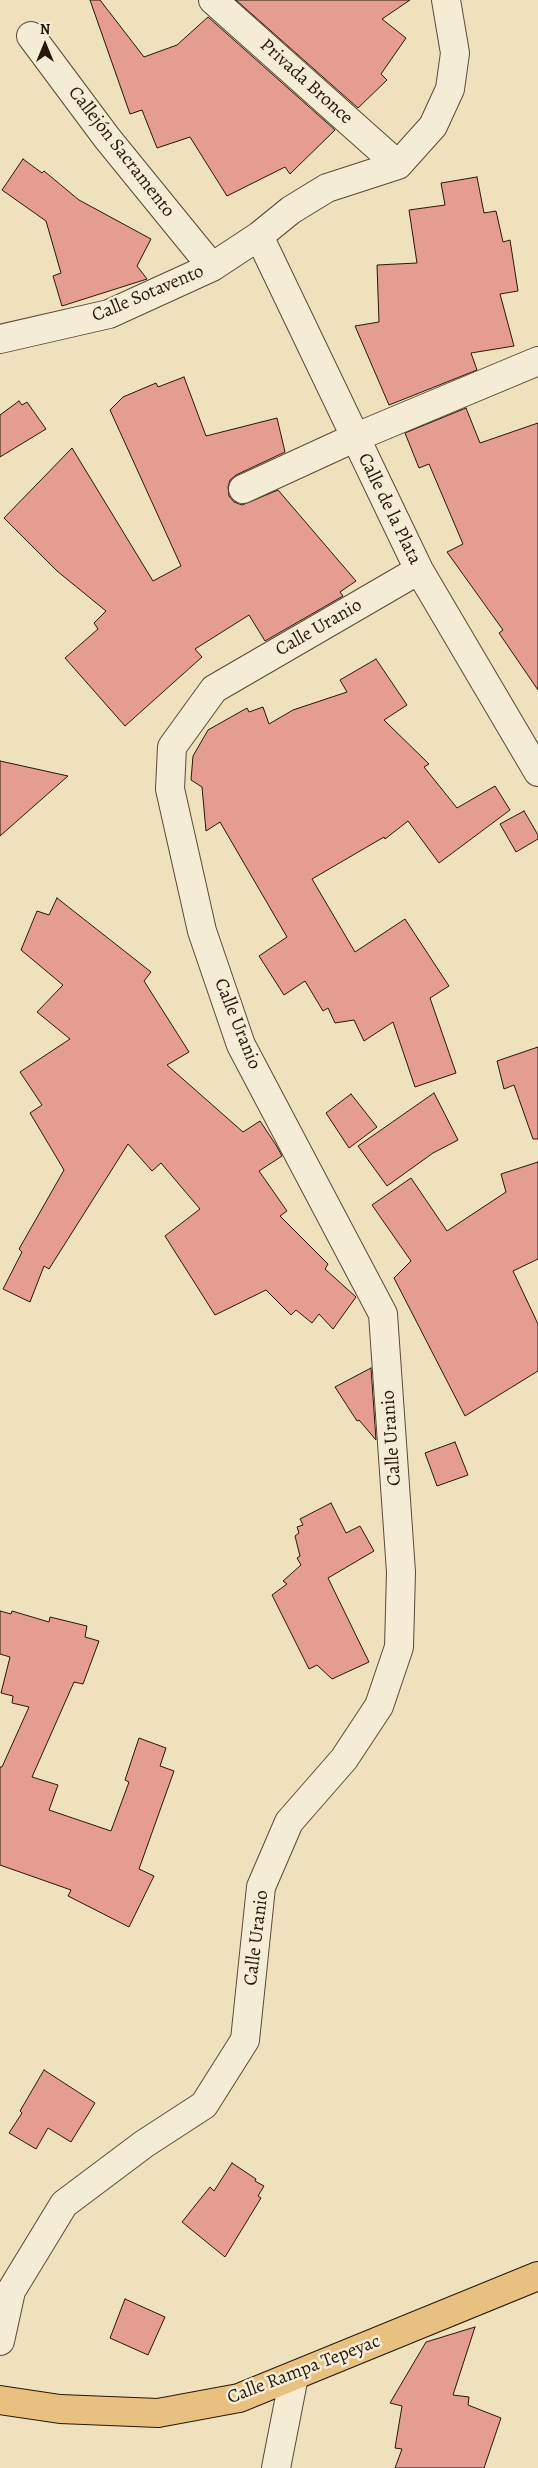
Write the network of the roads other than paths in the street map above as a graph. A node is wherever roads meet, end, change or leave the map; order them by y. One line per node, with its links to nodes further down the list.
1 (213, 0): 4 (street, Privada Bronce)
2 (446, 0): 4 (street)
3 (31, 36): 6 (street, Callejón Sacramento)
4 (398, 165): 5 (street, Calle Sotavento)
5 (258, 236): 6 (street, Calle Sotavento); 9 (street, Calle de la Plata)
6 (212, 267): 7 (street, Calle Sotavento)
7 (0, 339)
8 (538, 361): 9 (street)
9 (354, 438): 10 (street); 11 (street, Calle de la Plata)
10 (243, 489)
11 (419, 570): 12 (street, Calle de la Plata); 14 (street, Calle Uranio)
12 (538, 772)
13 (538, 2276): 16 (main road, Calle Rampa Tepeyac)
14 (5, 2289): 15 (street, Calle Uranio)
15 (0, 2341)
16 (294, 2376): 17 (main road, Calle Rampa Tepeyac); 18 (street)
17 (0, 2400)
18 (276, 2468)

